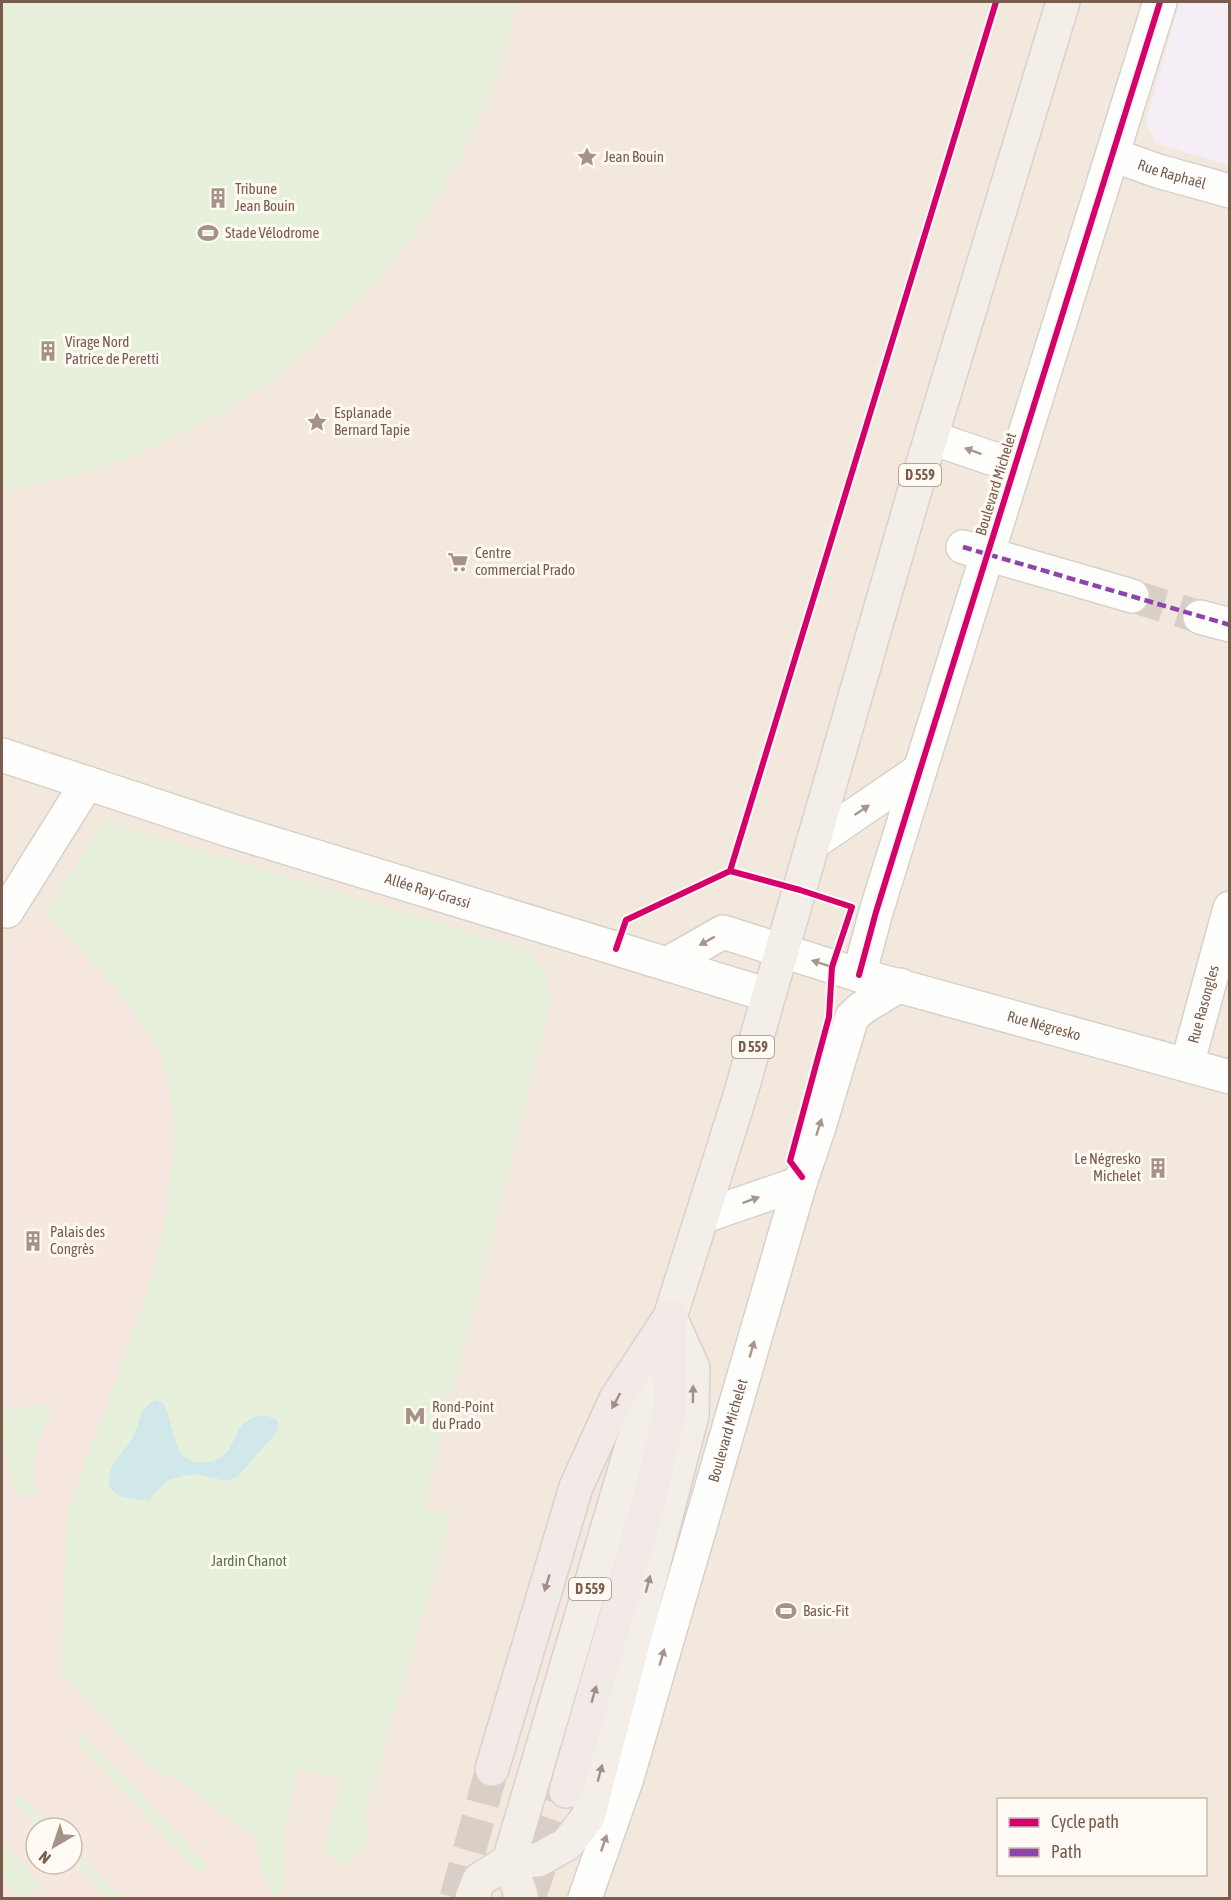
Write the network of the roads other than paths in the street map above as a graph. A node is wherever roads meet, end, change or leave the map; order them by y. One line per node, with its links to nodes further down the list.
1 (1063, 2): 5 (main road, D 559)
2 (1160, 2): 3 (street, Boulevard Michelet)
3 (1113, 155): 4 (street, Rue Raphaël); 6 (street, Boulevard Michelet)
4 (1230, 191)
5 (932, 438): 6 (street, Boulevard Michelet, one-way to 5); 12 (main road, D 559)
6 (1015, 463): 7 (street, Boulevard Michelet)
7 (975, 550): 8 (street); 10 (street, Boulevard Michelet)
8 (1132, 596)
9 (2, 755): 11 (street, Allée Ray-Grassi)
10 (920, 770): 12 (street, one-way to 10); 17 (street, Boulevard Michelet)
11 (87, 783): 13 (street); 16 (street, Allée Ray-Grassi)
12 (813, 843): 15 (main road, D 559)
13 (2, 905)
14 (1230, 908): 20 (street, Rue Rasongles)
15 (782, 950): 16 (street, Rue Négresko, one-way to 16); 17 (street, Rue Négresko, one-way to 15); 19 (main road, D 559)
16 (667, 964): 19 (street, Allée Ray-Grassi)
17 (859, 975): 18 (street, Rue Négresko)
18 (900, 985): 20 (street, Rue Négresko); 22 (street, Boulevard Michelet, one-way to 18)
19 (768, 995): 23 (main road, D 559)
20 (1187, 1065): 21 (street, Rue Négresko)
21 (1230, 1077)
22 (800, 1183): 23 (street, one-way to 22); 30 (street, Boulevard Michelet, one-way to 22)
23 (702, 1217): 24 (main road, D 559)
24 (670, 1317): 25 (highway, one-way to 25); 26 (highway, one-way to 24); 27 (main road, D 559); 27 (main road, one-way to 24)
25 (492, 1769)
26 (566, 1791)
27 (509, 1861): 28 (main road); 29 (main road)
28 (472, 1899)
29 (520, 1899)
30 (585, 1899)

